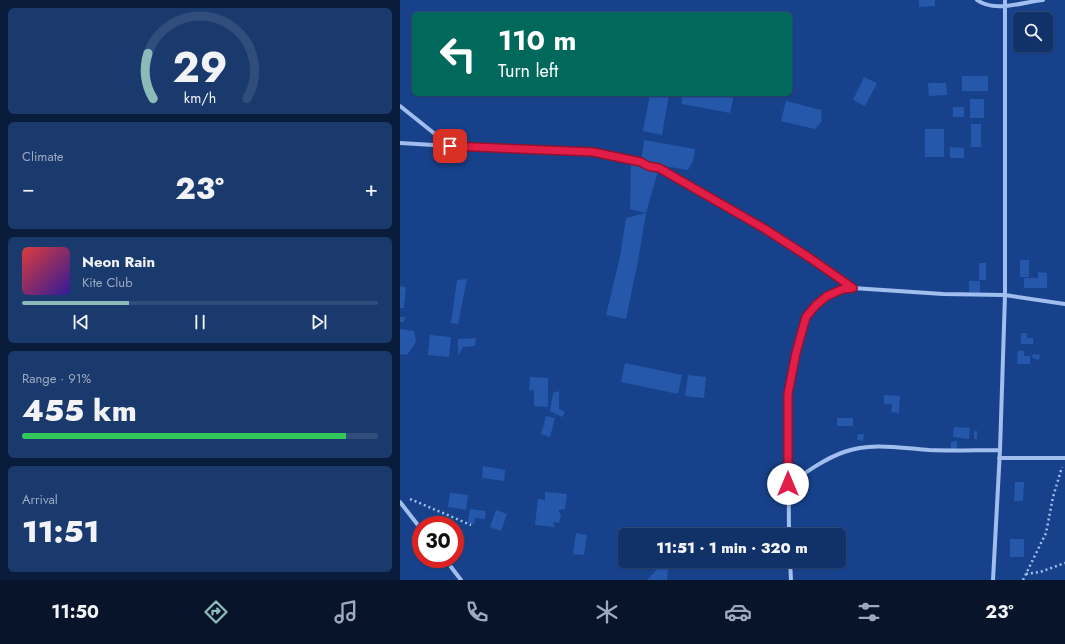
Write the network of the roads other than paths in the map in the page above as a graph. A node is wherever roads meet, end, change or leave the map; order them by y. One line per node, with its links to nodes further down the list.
1 (977, 0): 4 (street)
2 (1005, 0): 4 (street)
3 (1043, 0): 4 (street)
4 (1004, 7): 9 (street)
5 (400, 106): 7 (street)
6 (400, 143): 7 (street)
7 (450, 146): 8 (street)
8 (853, 288): 9 (street); 14 (street)
9 (1005, 295): 10 (street); 11 (street)
10 (1065, 304)
11 (1000, 450): 12 (street); 14 (street)
12 (1000, 458): 13 (street); 22 (street)
13 (1065, 458)
14 (788, 484): 17 (street)
15 (400, 502): 16 (street)
16 (412, 517)
17 (789, 528)
18 (452, 568): 20 (street)
19 (790, 568): 21 (street)
20 (461, 580)
21 (791, 580)
22 (994, 580)

